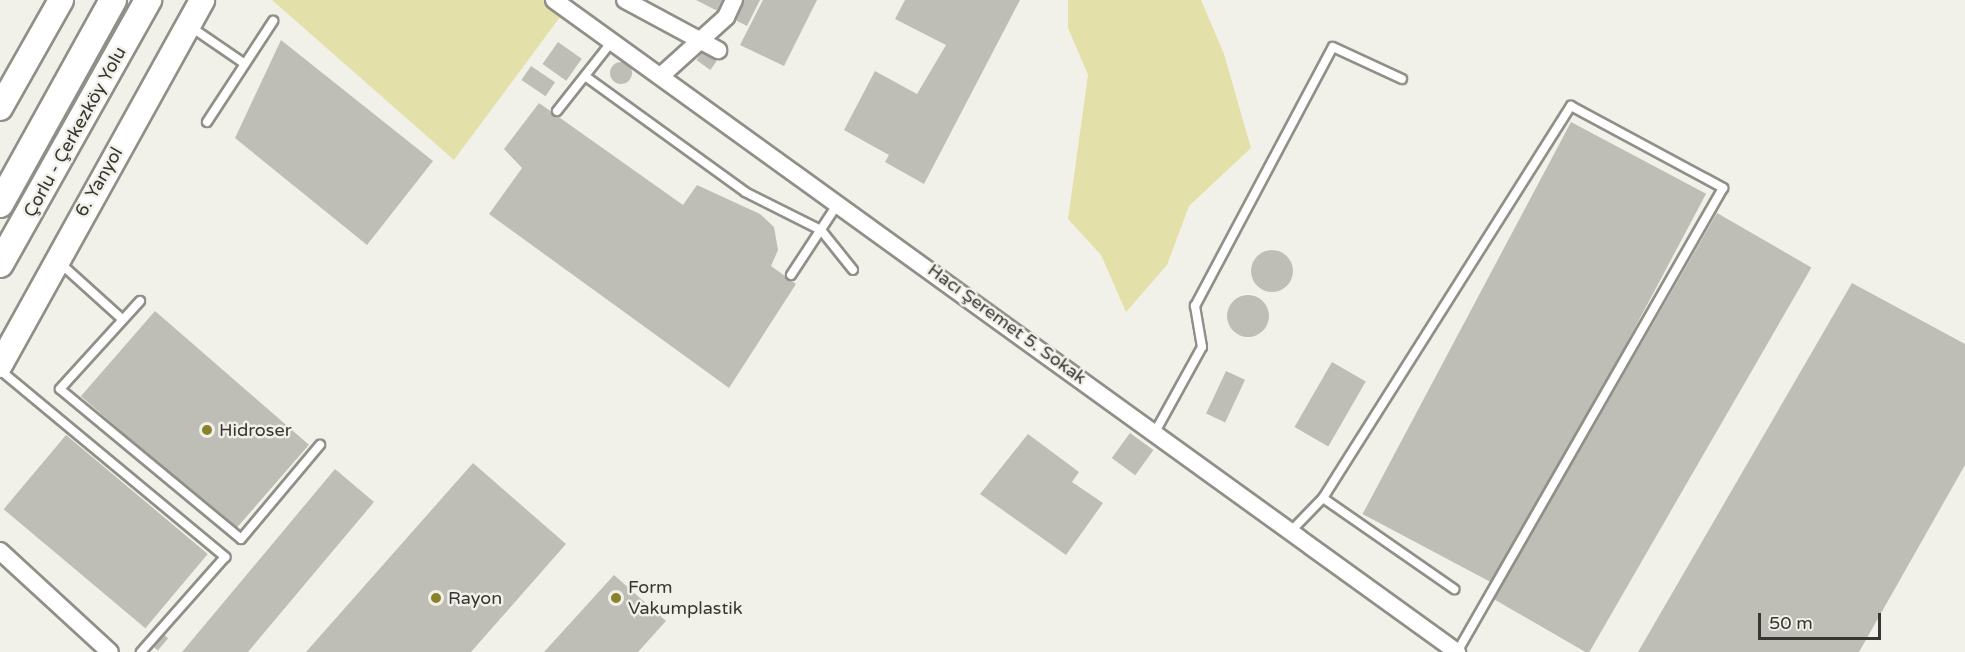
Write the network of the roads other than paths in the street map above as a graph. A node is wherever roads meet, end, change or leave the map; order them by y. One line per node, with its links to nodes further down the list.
1 (61, 0): 17 (main road)
2 (113, 0): 21 (main road, Çorlu - Çerkezköy Yolu)
3 (148, 0): 24 (main road, Çorlu - Çerkezköy Yolu)
4 (202, 0): 9 (main road, 6. Yanyol)
5 (554, 0): 10 (street, Hacı Şeremet 5. Sokak)
6 (625, 0): 11 (street)
7 (735, 0): 11 (street)
8 (273, 21): 13 (lane)
9 (188, 25): 13 (lane); 23 (main road, 6. Yanyol)
10 (613, 40): 14 (street, Hacı Şeremet 5. Sokak); 15 (lane)
11 (698, 40): 12 (street); 14 (street)
12 (718, 50)
13 (244, 64): 19 (lane)
14 (663, 74): 20 (street, Hacı Şeremet 5. Sokak)
15 (585, 75): 18 (lane); 22 (lane)
16 (1402, 79): 31 (lane)
17 (0, 108)
18 (557, 111)
19 (207, 122)
20 (839, 202): 22 (lane); 31 (street, Hacı Şeremet 5. Sokak)
21 (0, 204)
22 (821, 230): 25 (lane); 26 (lane)
23 (55, 259): 28 (lane); 29 (main road, 6. Yanyol)
24 (0, 264)
25 (853, 270)
26 (791, 275)
27 (140, 301): 28 (lane)
28 (122, 319): 32 (lane)
29 (0, 365)
30 (0, 370): 38 (lane)
31 (1155, 432): 34 (street, Hacı Şeremet 5. Sokak)
32 (320, 445)
33 (1323, 498): 34 (lane); 36 (lane); 39 (lane)
34 (1291, 531): 39 (street, Hacı Şeremet 5. Sokak)
35 (0, 551): 37 (street)
36 (1454, 588)
37 (110, 652)
38 (141, 652)
39 (1457, 652)

